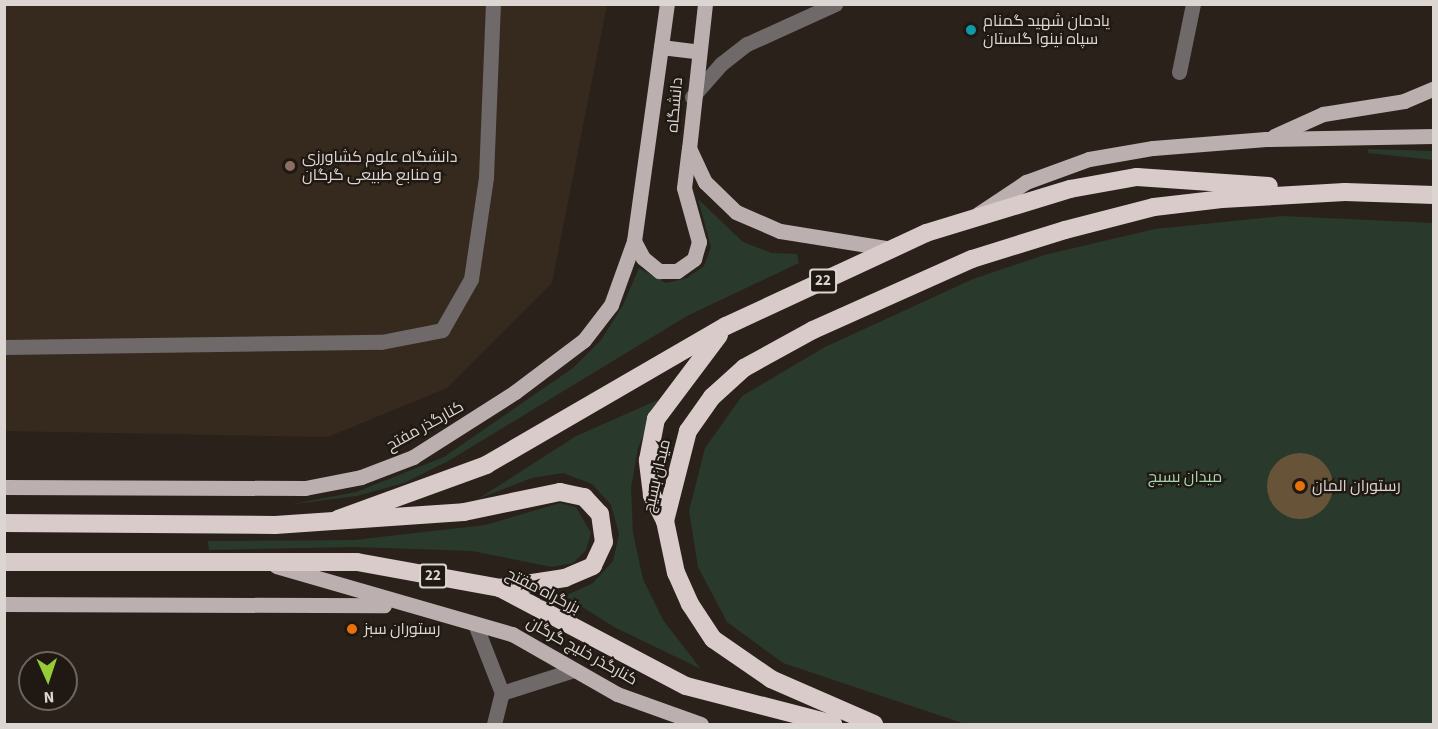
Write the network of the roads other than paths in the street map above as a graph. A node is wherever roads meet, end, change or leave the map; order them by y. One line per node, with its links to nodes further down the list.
1 (493, 4): 20 (street)
2 (667, 4): 6 (main road, دانشگاه)
3 (705, 4): 7 (main road, دانشگاه)
4 (1193, 4): 8 (street)
5 (833, 5): 10 (street)
6 (661, 47): 7 (main road); 17 (main road, دانشگاه)
7 (699, 52): 10 (main road, دانشگاه)
8 (1179, 72)
9 (1434, 88): 12 (main road)
10 (692, 97): 13 (main road, دانشگاه)
11 (1434, 135): 12 (main road)
12 (1266, 139): 16 (main road)
13 (689, 148): 17 (main road); 18 (main road, دانشگاه)
14 (1345, 192): 15 (highway, میدان بسیج / 22); 16 (highway, 22); 23 (highway, میدان بسیج / 22)
15 (1434, 195)
16 (975, 216): 18 (highway, 22)
17 (634, 241): 21 (main road, کنارگذر مفتح)
18 (892, 249): 19 (highway, 22)
19 (726, 326): 22 (highway, 22); 23 (highway)
20 (4, 347)
21 (4, 487)
22 (338, 519): 24 (highway, 22); 27 (highway)
23 (665, 521): 36 (highway, میدان بسیج / 22)
24 (4, 523)
25 (259, 560): 26 (highway, بزرگراه مفتح / 22); 27 (highway, بزرگراه مفتح / 22); 29 (main road)
26 (4, 562)
27 (500, 588): 35 (highway, بزرگراه مفتح / 22)
28 (4, 604): 29 (main road)
29 (408, 606): 30 (main road, کنارگذر خلیج گرگان)
30 (475, 624): 31 (main road, کنارگذر خلیج گرگان); 32 (street)
31 (574, 670): 32 (street); 34 (main road, کنارگذر خلیج گرگان)
32 (502, 693): 33 (street)
33 (494, 724)
34 (701, 724)
35 (833, 724)
36 (874, 724)

